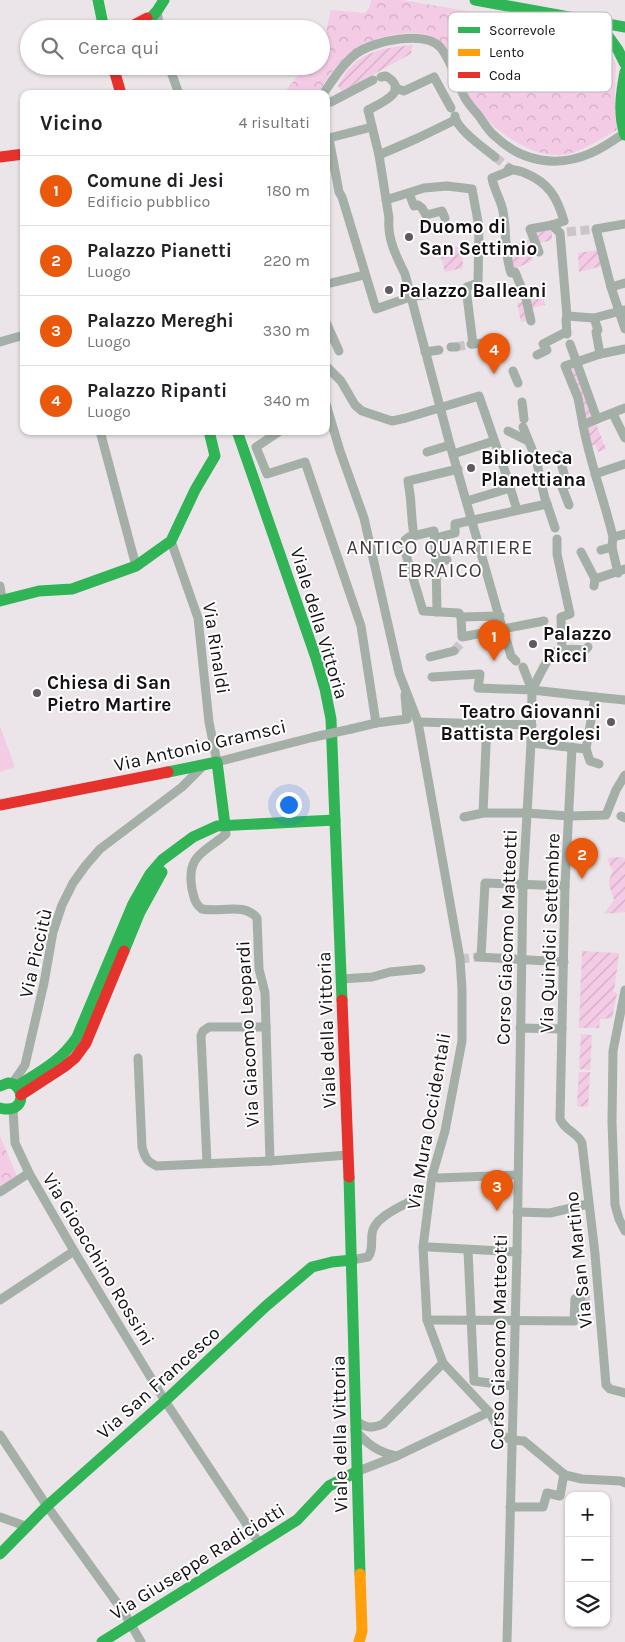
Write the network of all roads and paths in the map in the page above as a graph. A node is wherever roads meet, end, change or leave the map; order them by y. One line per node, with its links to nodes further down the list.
1 (98, 0): 6 (main road)
2 (164, 0): 4 (main road)
3 (475, 0): 5 (main road)
4 (157, 10): 7 (main road); 8 (main road); 9 (street)
5 (542, 12)
6 (102, 20)
7 (145, 20)
8 (149, 20)
9 (158, 20)
10 (612, 25): 11 (main road)
11 (625, 27)
12 (612, 42): 14 (main road)
13 (448, 60): 21 (street)
14 (625, 64)
15 (117, 75): 19 (main road)
16 (172, 75): 20 (street)
17 (624, 77): 26 (main road)
18 (396, 88): 23 (street); 24 (street); 25 (street)
19 (120, 90)
20 (178, 90)
21 (326, 90)
22 (462, 92): 26 (street)
23 (330, 102)
24 (454, 115): 30 (street); 32 (street)
25 (372, 127): 27 (street); 30 (street)
26 (624, 135)
27 (330, 138)
28 (330, 143): 39 (street)
29 (20, 154): 31 (main road)
30 (379, 155): 34 (street)
31 (0, 157)
32 (495, 157)
33 (409, 193): 34 (street); 35 (street); 53 (street)
34 (386, 200): 44 (street)
35 (445, 218)
36 (625, 224): 42 (street)
37 (552, 225): 38 (street); 46 (street); 48 (street)
38 (538, 252)
39 (364, 275): 40 (street); 44 (street)
40 (331, 283)
41 (625, 283): 42 (street)
42 (611, 287): 45 (street)
43 (455, 290): 44 (street)
44 (410, 296): 58 (street)
45 (622, 310): 47 (street); 49 (street)
46 (567, 316): 47 (street); 60 (street)
47 (594, 318): 59 (street)
48 (531, 321)
49 (625, 326)
50 (330, 330): 57 (street)
51 (20, 336): 52 (street)
52 (0, 342)
53 (486, 343)
54 (570, 344): 61 (street)
55 (625, 349): 59 (street)
56 (439, 350): 58 (street)
57 (340, 351)
58 (425, 352): 67 (street)
59 (600, 354): 61 (street)
60 (537, 355)
61 (577, 362): 70 (street); 71 (street)
62 (330, 370): 67 (street)
63 (513, 371): 64 (street)
64 (518, 383)
65 (522, 402): 79 (street)
66 (625, 408): 68 (street)
67 (444, 409): 78 (street); 80 (street)
68 (613, 414): 70 (street); 77 (street)
69 (330, 417): 120 (street)
70 (597, 419): 71 (street)
71 (584, 425): 85 (street)
72 (508, 431): 79 (street)
73 (101, 435): 104 (street)
74 (209, 435): 98 (main road)
75 (238, 435): 143 (main road, Viale della Vittoria)
76 (274, 435): 125 (street)
77 (625, 438)
78 (494, 441): 80 (street); 86 (street)
79 (528, 442): 88 (street)
80 (452, 449): 81 (street); 84 (street)
81 (427, 452)
82 (559, 454): 89 (street)
83 (625, 464): 85 (street)
84 (458, 469): 87 (street); 94 (street)
85 (595, 474): 95 (street)
86 (510, 488): 87 (street); 90 (street)
87 (467, 501): 91 (street)
88 (546, 501): 90 (street); 92 (street)
89 (569, 505)
90 (517, 510): 91 (street)
91 (471, 520): 96 (street); 109 (street)
92 (555, 528)
93 (625, 534): 95 (street)
94 (414, 535): 96 (street); 108 (street)
95 (613, 537): 99 (street)
96 (435, 538): 103 (street)
97 (557, 539): 114 (street)
98 (171, 542): 104 (main road); 131 (street, Via Rinaldi)
99 (612, 547): 100 (street); 105 (street)
100 (601, 550)
101 (581, 552): 105 (street)
102 (447, 560): 103 (street)
103 (436, 561): 108 (street)
104 (136, 566): 107 (main road)
105 (621, 571)
106 (0, 586): 107 (street)
107 (1, 600)
108 (436, 612): 110 (street)
109 (499, 614): 110 (street); 112 (street)
110 (460, 615): 112 (street)
111 (543, 622): 112 (street)
112 (505, 635): 117 (street)
113 (588, 647): 114 (street)
114 (562, 650): 121 (street)
115 (454, 651): 116 (street)
116 (430, 657)
117 (516, 661)
118 (523, 668): 121 (street)
119 (432, 677): 121 (street)
120 (405, 690): 124 (street, Via Mura Occidentali); 125 (street, Via Antonio Gramsci)
121 (532, 690): 122 (street); 127 (street, Corso Giacomo Matteotti)
122 (594, 697): 123 (street); 130 (street)
123 (625, 700)
124 (418, 722): 126 (street); 166 (street, Via Mura Occidentali)
125 (376, 723): 131 (street, Via Antonio Gramsci, bridge)
126 (487, 723): 127 (street); 138 (street)
127 (532, 725): 128 (street, Corso Giacomo Matteotti)
128 (531, 743): 129 (street); 139 (street, Corso Giacomo Matteotti)
129 (572, 747): 130 (street); 140 (street, Via Quindici Settembre)
130 (586, 749): 132 (street)
131 (217, 762): 133 (main road, Via Antonio Gramsci); 144 (main road, Via Rinaldi)
132 (599, 764)
133 (204, 765): 134 (main road, Via Antonio Gramsci); 136 (street, Via Piccitù)
134 (177, 771): 136 (street); 137 (main road, Via Antonio Gramsci)
135 (625, 775): 141 (street)
136 (182, 787): 157 (street, Via Piccitù)
137 (0, 805)
138 (483, 813): 139 (street); 142 (street)
139 (526, 813): 140 (street); 145 (street, Corso Giacomo Matteotti)
140 (568, 816): 141 (street); 146 (street, Via Quindici Settembre)
141 (618, 816)
142 (464, 817)
143 (335, 820): 144 (main road); 150 (main road, Viale della Vittoria)
144 (225, 829): 152 (street, Via Giacomo Leopardi); 157 (main road)
145 (523, 885): 146 (street); 147 (street, Corso Giacomo Matteotti); 147 (street)
146 (565, 886): 148 (street, Via Quindici Settembre)
147 (521, 961): 148 (street); 153 (street, Corso Giacomo Matteotti)
148 (564, 962): 154 (street, Via Quindici Settembre)
149 (421, 968): 150 (street)
150 (341, 980): 161 (main road, Viale della Vittoria)
151 (625, 990): 171 (street)
152 (266, 1026): 162 (street, Via Giacomo Leopardi); 163 (street)
153 (520, 1028): 154 (street); 165 (street, Corso Giacomo Matteotti)
154 (562, 1029): 160 (street, Via Quindici Settembre)
155 (138, 1058): 163 (street)
156 (0, 1086): 157 (main road)
157 (17, 1088): 159 (main road)
158 (0, 1108): 159 (main road)
159 (14, 1109): 164 (street, Via Gioacchino Rossini)
160 (560, 1119): 169 (street, Via San Martino)
161 (348, 1155): 162 (street); 176 (main road, Viale della Vittoria)
162 (270, 1160): 163 (street)
163 (207, 1163)
164 (29, 1173): 167 (street); 174 (street, Via Gioacchino Rossini)
165 (517, 1175): 166 (street); 170 (street, Corso Giacomo Matteotti)
166 (432, 1176): 179 (street, Via Mura Occidentali)
167 (0, 1192)
168 (413, 1200): 176 (street)
169 (588, 1204): 170 (street); 184 (street, Via San Martino)
170 (517, 1212): 175 (street, Corso Giacomo Matteotti)
171 (625, 1231)
172 (429, 1247): 173 (street)
173 (468, 1250): 175 (street); 180 (street)
174 (74, 1251): 178 (street); 185 (street, Via Gioacchino Rossini)
175 (517, 1252): 181 (street, Corso Giacomo Matteotti)
176 (352, 1260): 185 (main road, Via San Francesco); 187 (main road, Viale della Vittoria)
177 (581, 1299): 181 (street)
178 (0, 1300)
179 (427, 1320): 180 (street); 182 (street, Via Mura Occidentali)
180 (472, 1321): 181 (street); 183 (street)
181 (515, 1321): 183 (street, Corso Giacomo Matteotti)
182 (443, 1363): 186 (street, Via Mura Occidentali); 187 (street)
183 (513, 1386): 189 (street, Corso Giacomo Matteotti)
184 (625, 1393)
185 (165, 1401): 194 (main road, Via San Francesco); 198 (street, Via Gioacchino Rossini)
186 (489, 1412): 189 (street, Via Mura Occidentali); 190 (street)
187 (355, 1425): 190 (street); 191 (main road, Viale della Vittoria)
188 (0, 1435): 194 (street)
189 (512, 1440): 192 (street); 195 (street, Corso Giacomo Matteotti)
190 (397, 1456): 191 (street)
191 (356, 1472): 198 (main road, Via Giuseppe Radiciotti); 203 (main road, Viale della Vittoria)
192 (564, 1474): 193 (street); 195 (street)
193 (624, 1481)
194 (47, 1506): 197 (main road, Via San Francesco); 200 (street)
195 (510, 1507): 204 (street, Corso Giacomo Matteotti)
196 (0, 1517): 197 (street)
197 (28, 1526): 199 (main road, Via San Francesco)
198 (259, 1544): 200 (main road, Via Giuseppe Radiciotti)
199 (0, 1554)
200 (130, 1623): 201 (main road, Via Giuseppe Radiciotti); 202 (street)
201 (102, 1642)
202 (141, 1642)
203 (359, 1642)
204 (507, 1642)

